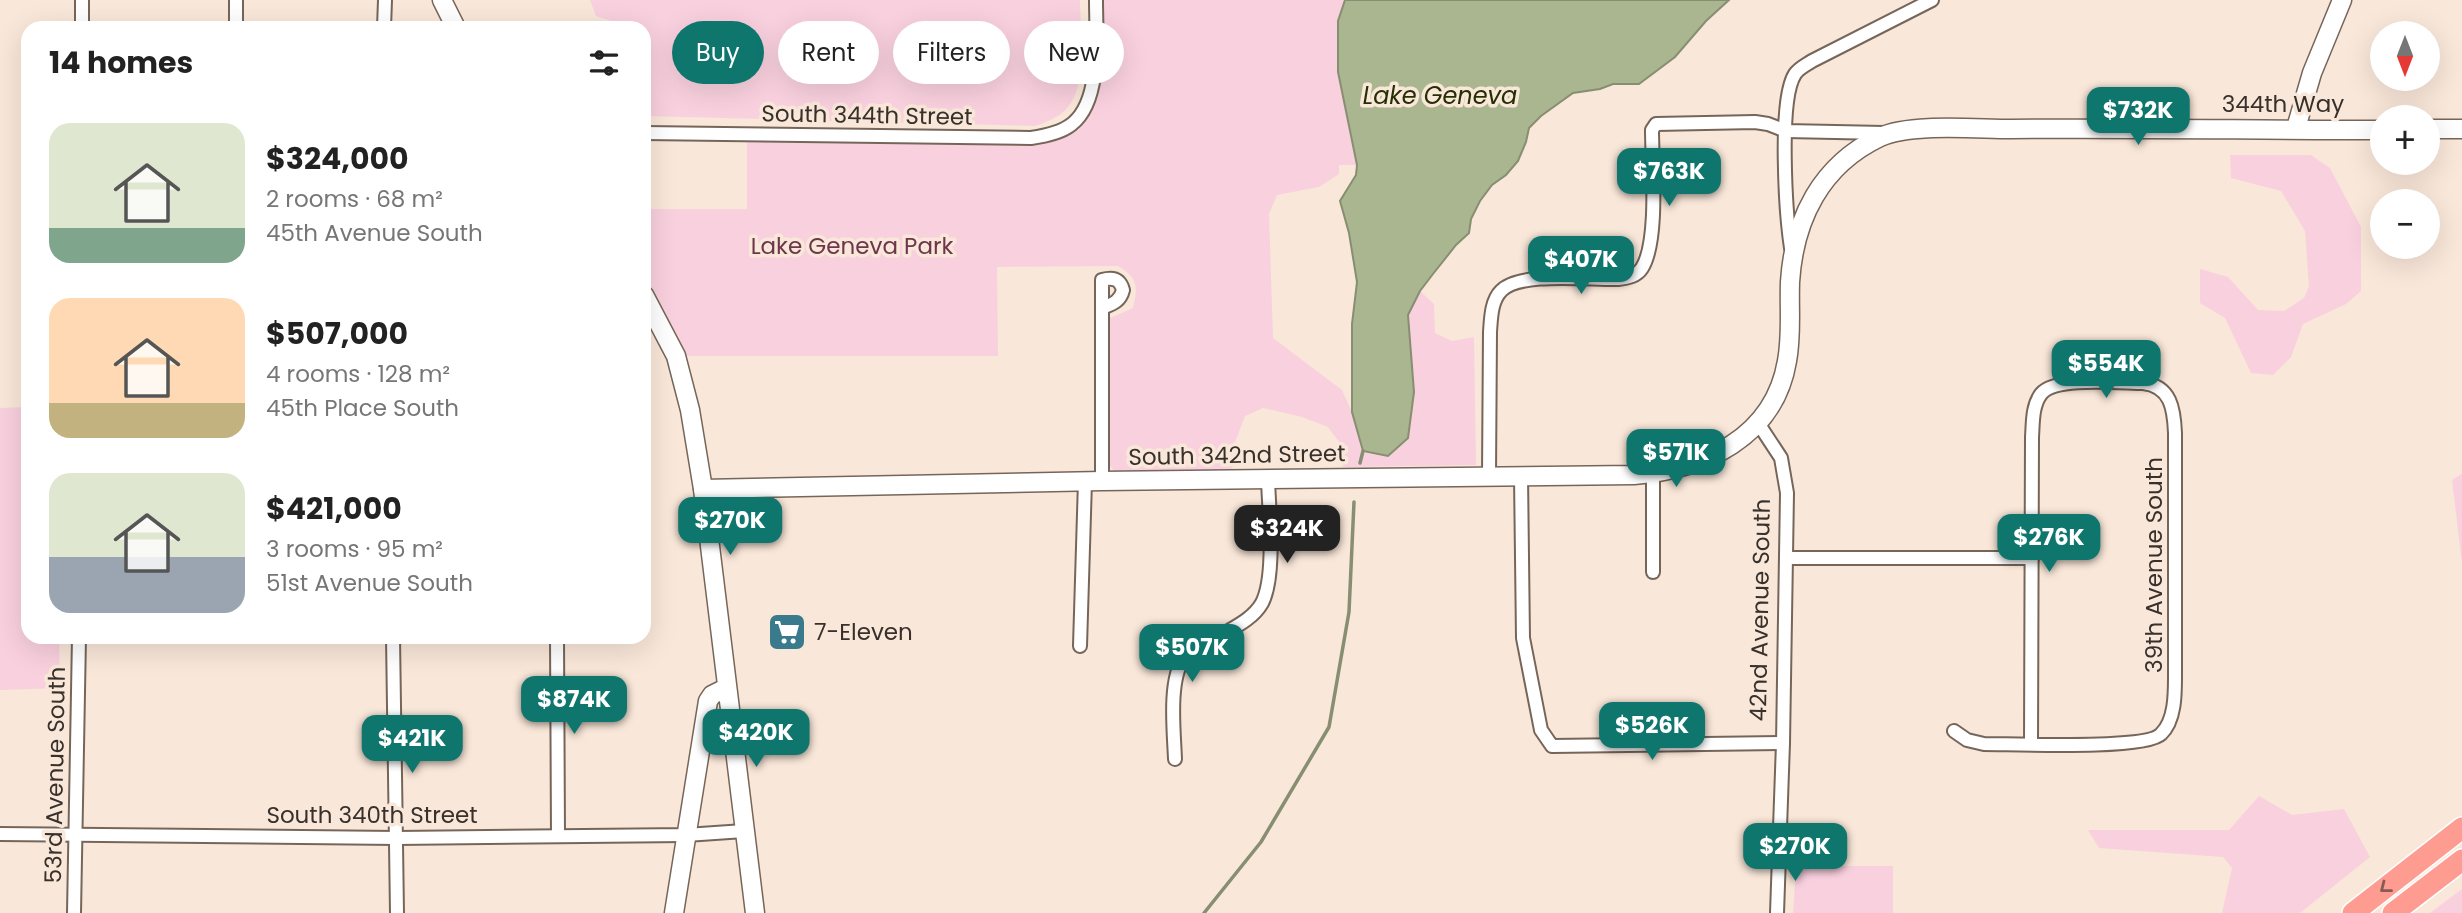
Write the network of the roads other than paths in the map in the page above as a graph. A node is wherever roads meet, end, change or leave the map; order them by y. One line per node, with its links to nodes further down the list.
1 (82, 0): 8 (street)
2 (236, 0): 9 (street)
3 (385, 0): 10 (street)
4 (442, 0): 11 (street)
5 (1096, 0): 17 (street, South 344th Street)
6 (1932, 0): 16 (street)
7 (2342, 0): 12 (street)
8 (82, 21)
9 (236, 21)
10 (384, 21)
11 (452, 21)
12 (2296, 128): 15 (street, 344th Way); 18 (street, 344th Way)
13 (2440, 129): 14 (street)
14 (2462, 129)
15 (2370, 130)
16 (1786, 131): 18 (street); 19 (street); 24 (street)
17 (651, 133)
18 (1891, 133): 19 (street)
19 (1792, 259): 22 (street)
20 (651, 308): 28 (street)
21 (1102, 308): 27 (street)
22 (1758, 423): 23 (street, South 342nd Street); 29 (street, 42nd Avenue South)
23 (1653, 473): 25 (street, South 342nd Street); 31 (street)
24 (1489, 475): 25 (street, South 342nd Street); 26 (street, South 342nd Street)
25 (1521, 475): 38 (street)
26 (1268, 480): 27 (street, South 342nd Street); 40 (street)
27 (1093, 481): 28 (street, South 342nd Street); 35 (street)
28 (703, 489): 36 (street)
29 (1786, 558): 30 (street); 38 (street, 42nd Avenue South)
30 (2032, 558): 39 (street); 39 (street, 39th Avenue South)
31 (1653, 572)
32 (79, 644): 44 (street, 53rd Avenue South)
33 (393, 644): 47 (street)
34 (557, 644): 45 (street)
35 (1080, 646)
36 (726, 688): 42 (street); 46 (street)
37 (1954, 731): 39 (street)
38 (1783, 743): 53 (street, 42nd Avenue South)
39 (2031, 743)
40 (1175, 759)
41 (2462, 828): 54 (highway, one-way to 54)
42 (744, 831): 46 (street, South 340th Street); 52 (street)
43 (0, 834): 44 (street, South 340th Street)
44 (74, 834): 47 (street, South 340th Street); 49 (street, 53rd Avenue South)
45 (558, 835): 46 (street, South 340th Street); 47 (street, South 340th Street)
46 (687, 835): 51 (street)
47 (397, 838): 50 (street)
48 (2462, 860): 55 (highway)
49 (74, 913)
50 (397, 913)
51 (674, 913)
52 (755, 913)
53 (1777, 913)
54 (2353, 913)
55 (2393, 913)

